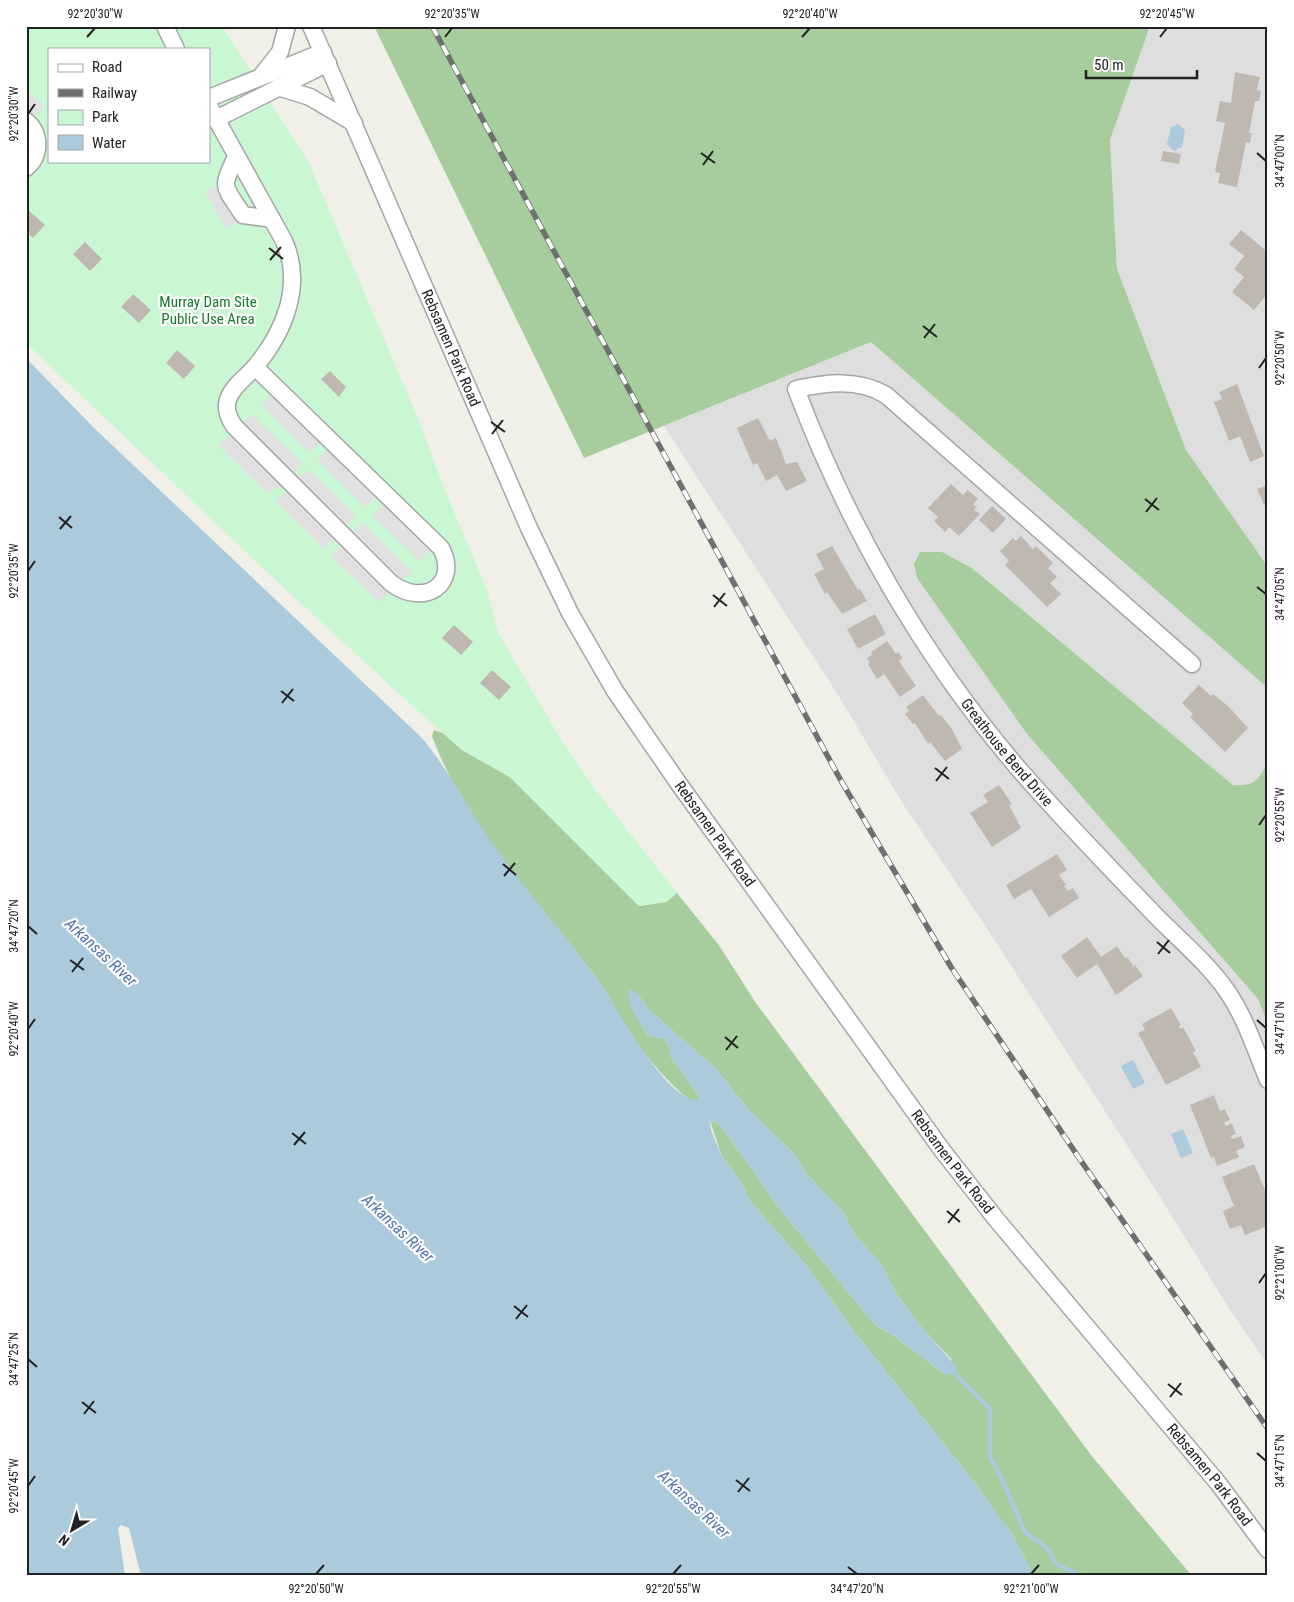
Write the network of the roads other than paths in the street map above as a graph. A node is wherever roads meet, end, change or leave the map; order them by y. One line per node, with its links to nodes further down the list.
1 (165, 26): 4 (street)
2 (287, 26): 6 (street)
3 (311, 26): 5 (street, Rebsamen Park Road)
4 (176, 48)
5 (326, 58): 6 (street); 7 (street); 11 (street, Rebsamen Park Road)
6 (262, 75): 8 (street)
7 (278, 87): 9 (street); 11 (street)
8 (210, 98)
9 (212, 112): 12 (street)
10 (26, 121): 13 (street)
11 (354, 123): 18 (street, Rebsamen Park Road)
12 (236, 157): 14 (street); 14 (street)
13 (26, 168)
14 (272, 219): 15 (street)
15 (255, 367): 15 (street)
16 (1192, 664): 17 (street, Greathouse Bend Drive)
17 (1268, 1080)
18 (1268, 1550)

